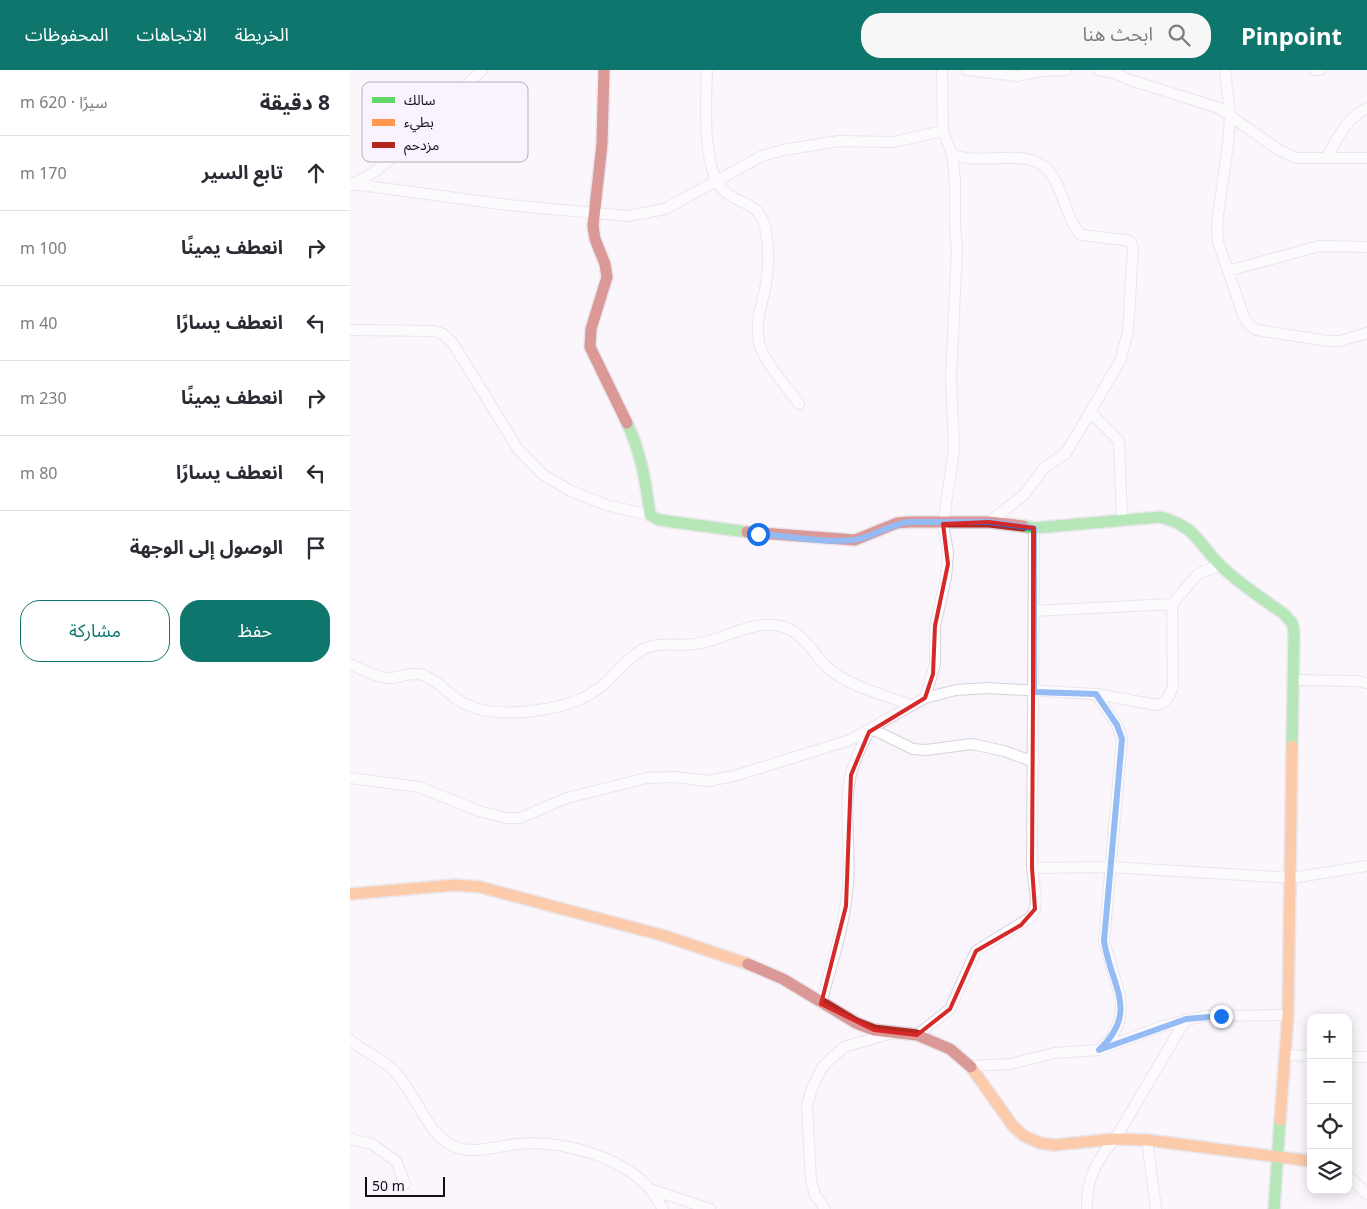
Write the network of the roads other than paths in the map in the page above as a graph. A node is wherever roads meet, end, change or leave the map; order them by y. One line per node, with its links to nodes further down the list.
1 (482, 70): 12 (street)
2 (604, 70): 22 (street)
3 (707, 70): 20 (street)
4 (942, 70): 15 (street)
5 (967, 70): 6 (street)
6 (1042, 70): 7 (street)
7 (1066, 70)
8 (1099, 70): 14 (street)
9 (1225, 70): 14 (street)
10 (1315, 70): 11 (street)
11 (1320, 70)
12 (470, 82)
13 (1367, 108): 17 (street)
14 (1230, 116): 17 (street); 24 (street)
15 (943, 131): 16 (street); 20 (street)
16 (952, 154): 28 (street); 32 (street)
17 (1327, 157): 18 (street)
18 (1367, 158)
19 (385, 162): 21 (street)
20 (716, 181): 22 (street); 27 (street)
21 (351, 185): 22 (street)
22 (594, 213): 29 (street)
23 (1367, 246): 24 (street)
24 (1228, 271): 26 (street)
25 (350, 330): 29 (street)
26 (1367, 332)
27 (799, 404)
28 (1090, 412): 30 (street); 31 (street)
29 (650, 515): 32 (street)
30 (1122, 519): 33 (street); 34 (street)
31 (990, 522): 32 (street); 33 (street)
32 (943, 524): 42 (street)
33 (1034, 528): 36 (street)
34 (1220, 565): 35 (street); 38 (street)
35 (1172, 604): 36 (street); 41 (street)
36 (1034, 611): 40 (street)
37 (350, 664): 43 (street)
38 (1293, 680): 39 (street); 50 (street)
39 (1367, 683)
40 (1034, 692): 41 (street); 42 (street); 45 (street)
41 (1096, 694): 48 (street)
42 (925, 698): 43 (street)
43 (910, 705): 44 (street)
44 (870, 730): 45 (street); 46 (street); 52 (street)
45 (1034, 762): 49 (street)
46 (350, 778)
47 (1367, 866): 50 (street)
48 (1110, 867): 49 (street); 50 (street); 58 (street)
49 (1032, 868): 56 (street)
50 (1292, 878): 53 (street)
51 (350, 894): 52 (street)
52 (821, 1004): 55 (street)
53 (1288, 1015): 54 (street); 59 (street)
54 (1186, 1019): 58 (street); 64 (street)
55 (895, 1032): 56 (street); 75 (street)
56 (917, 1035): 63 (street)
57 (350, 1040): 71 (street)
58 (1099, 1050): 63 (street)
59 (1285, 1055): 60 (street); 67 (street)
60 (1307, 1056)
61 (1352, 1057): 62 (street)
62 (1367, 1057)
63 (970, 1066): 64 (street)
64 (1115, 1139): 66 (street); 76 (street)
65 (350, 1140): 70 (street)
66 (1147, 1140): 67 (street); 77 (street)
67 (1278, 1156): 68 (street); 78 (street)
68 (1307, 1160)
69 (1352, 1180): 72 (street)
70 (405, 1184)
71 (650, 1189): 73 (street); 74 (street)
72 (1367, 1194)
73 (663, 1209)
74 (710, 1209)
75 (825, 1209)
76 (1087, 1209)
77 (1156, 1209)
78 (1274, 1209)

